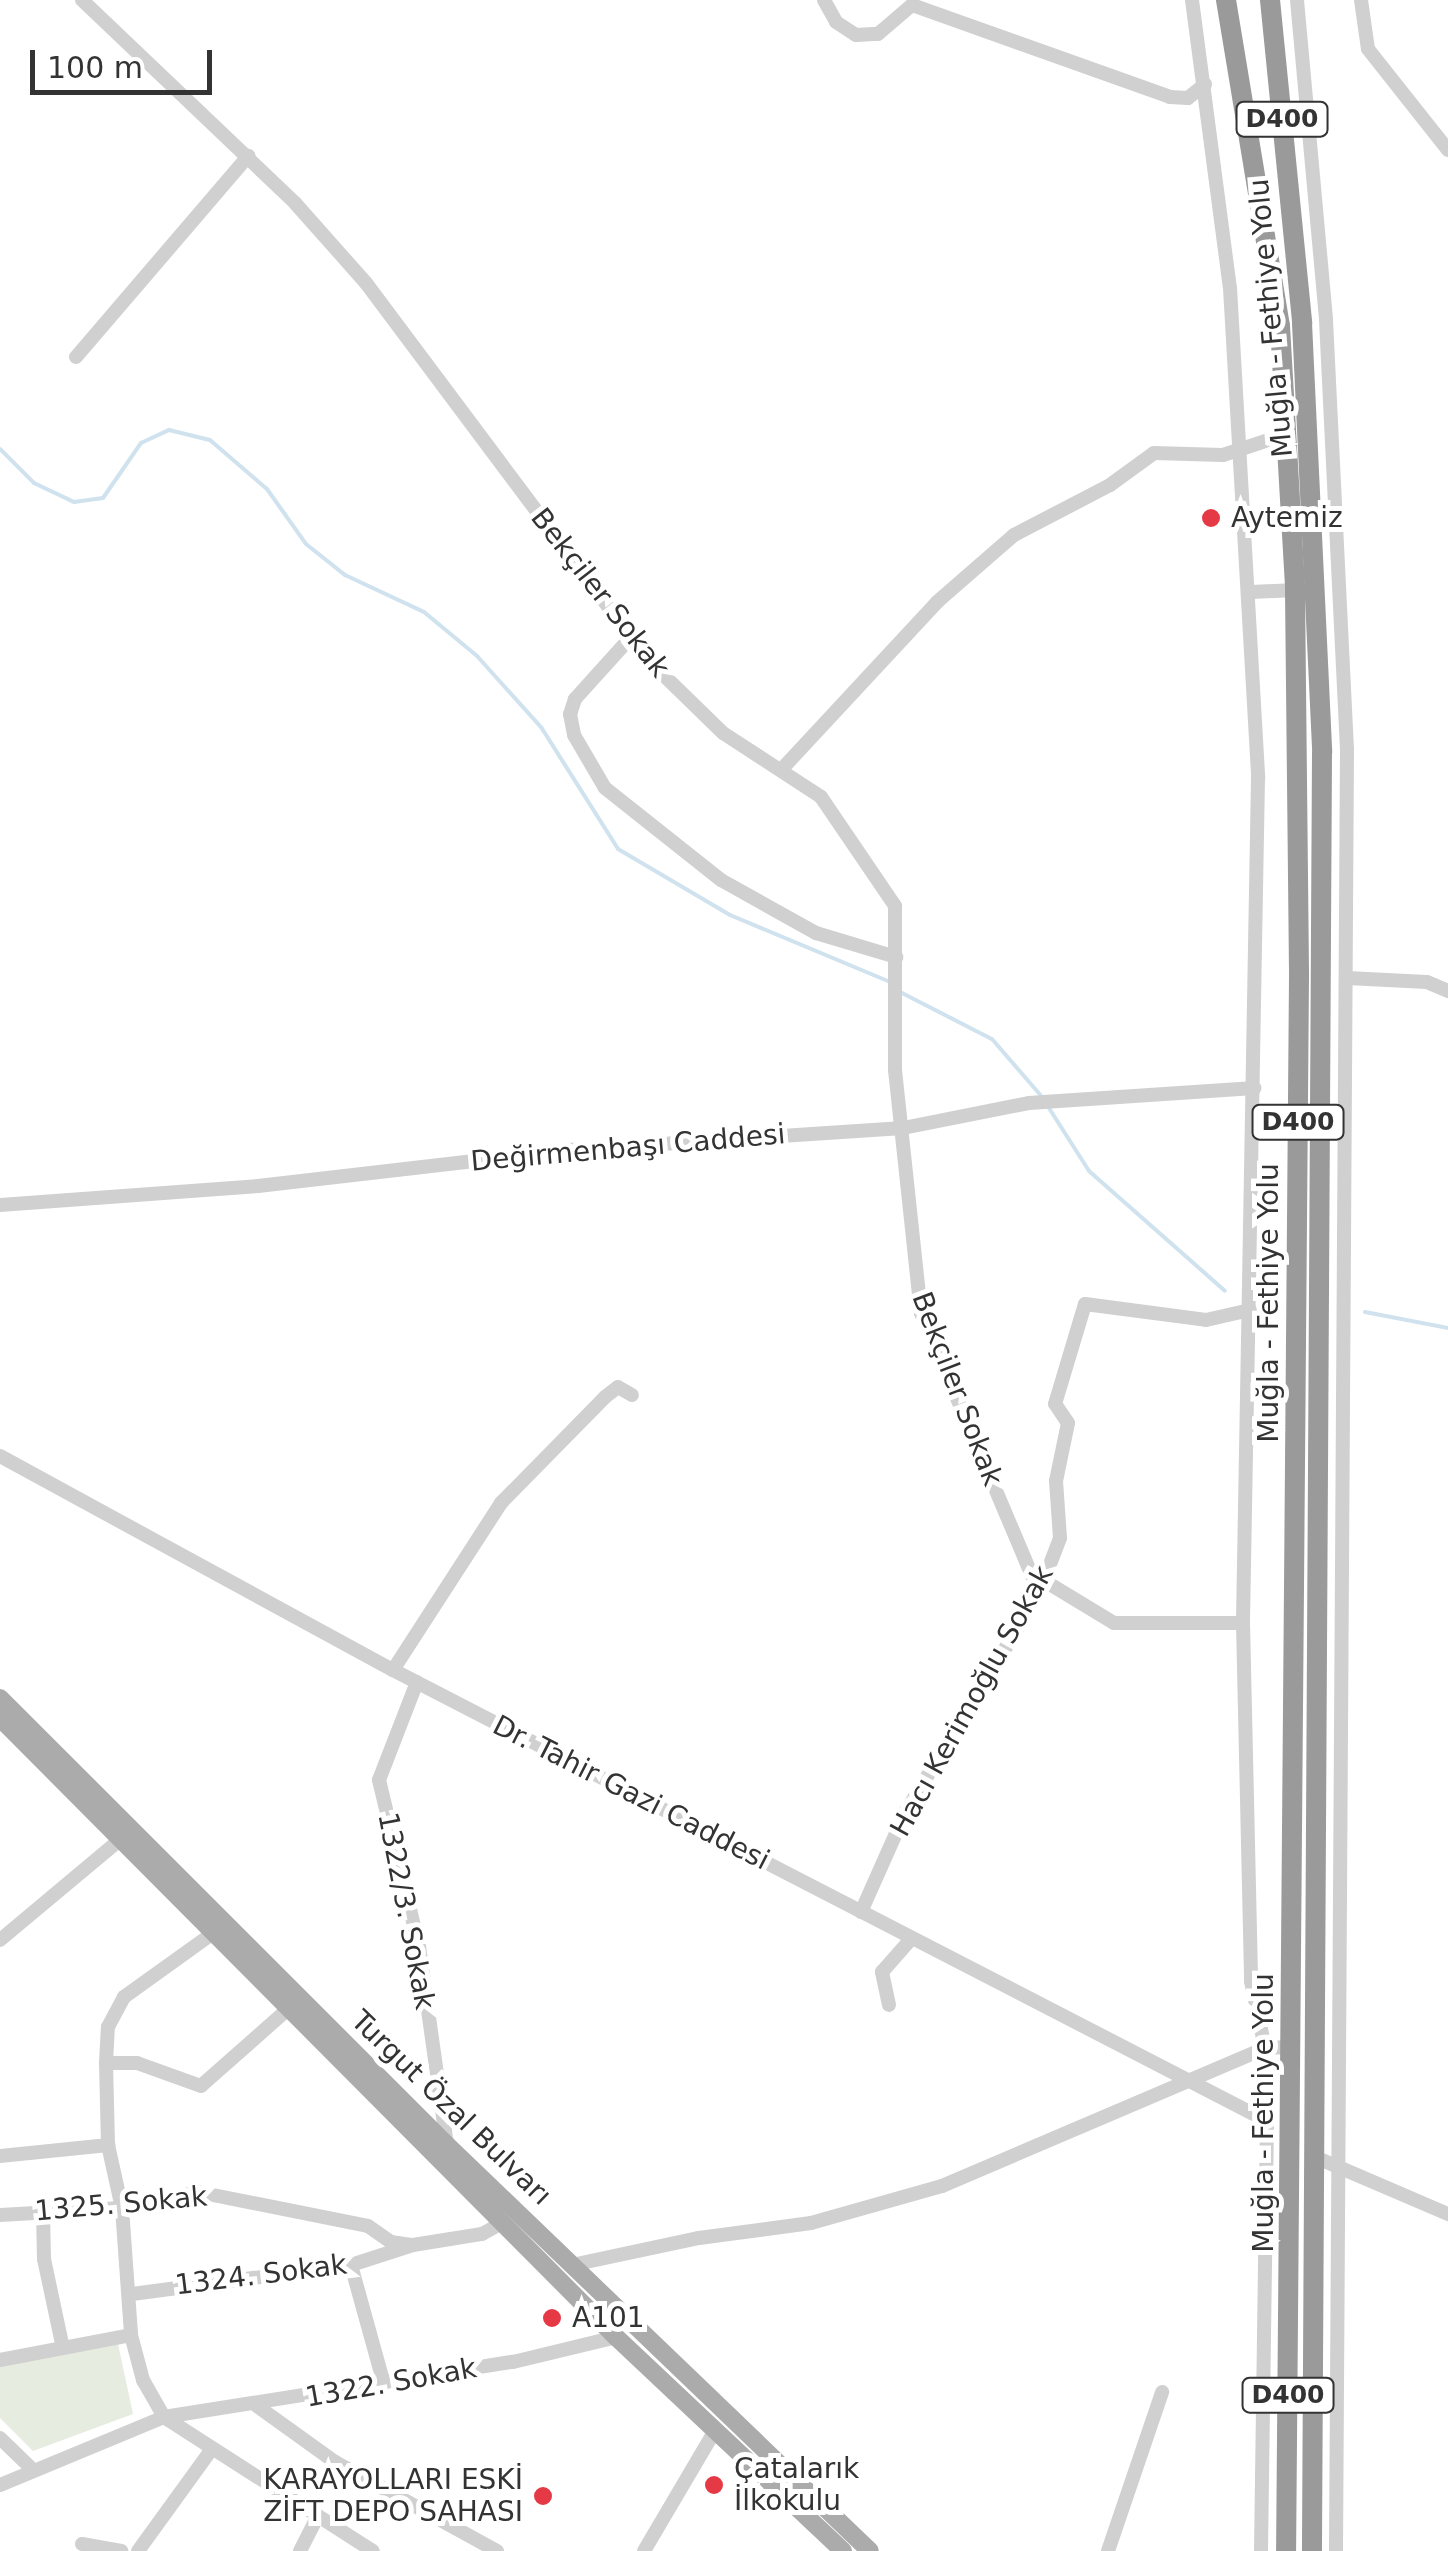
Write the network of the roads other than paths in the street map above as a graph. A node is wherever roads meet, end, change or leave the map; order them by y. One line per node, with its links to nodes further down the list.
1 (82, 0): 10 (street, Bekçiler Sokak)
2 (824, 0): 8 (street)
3 (1192, 0): 8 (street)
4 (1226, 0): 12 (highway, Muğla - Fethiye Yolu / D400)
5 (1270, 0): 17 (highway, Muğla - Fethiye Yolu / D400)
6 (1298, 0): 18 (street)
7 (1360, 0): 9 (street)
8 (1206, 84): 13 (street)
9 (1448, 150)
10 (248, 156): 11 (street); 16 (street, Bekçiler Sokak)
11 (76, 357)
12 (1287, 434): 13 (street); 14 (highway, Muğla - Fethiye Yolu / D400)
13 (1242, 450): 15 (street); 19 (street)
14 (1295, 590): 15 (street); 46 (highway, Muğla - Fethiye Yolu / D400)
15 (1251, 592): 25 (street)
16 (632, 637): 19 (street, Bekçiler Sokak); 22 (street)
17 (1322, 733): 18 (street); 21 (highway, Muğla - Fethiye Yolu / D400)
18 (1346, 742): 20 (street)
19 (782, 769): 22 (street, Bekçiler Sokak)
20 (1347, 844): 21 (street); 23 (street)
21 (1323, 856): 29 (highway, Muğla - Fethiye Yolu / D400)
22 (896, 957): 26 (street, Bekçiler Sokak)
23 (1347, 978): 24 (street); 28 (street)
24 (1448, 991)
25 (1255, 1088): 26 (street, Değirmenbaşı Caddesi); 30 (street)
26 (903, 1128): 27 (street, Değirmenbaşı Caddesi); 33 (street, Bekçiler Sokak)
27 (0, 1206)
28 (1346, 1230): 29 (street); 55 (street)
29 (1321, 1232): 54 (highway, Muğla - Fethiye Yolu / D400)
30 (1250, 1310): 33 (street, Hacı Kerimoğlu Sokak); 34 (street)
31 (632, 1395): 35 (street)
32 (0, 1456): 35 (street, Dr. Tahir Gazi Caddesi)
33 (1040, 1586): 34 (street); 40 (street, Hacı Kerimoğlu Sokak)
34 (1243, 1622): 47 (street)
35 (392, 1670): 36 (street, Dr. Tahir Gazi Caddesi)
36 (417, 1682): 40 (street, Dr. Tahir Gazi Caddesi); 52 (street, 1322/3. Sokak)
37 (0, 1698): 52 (main road, Turgut Özal Bulvarı)
38 (0, 1718): 39 (main road)
39 (121, 1838): 41 (main road); 43 (street)
40 (860, 1912): 42 (street, Dr. Tahir Gazi Caddesi)
41 (213, 1932): 45 (main road); 48 (street)
42 (912, 1938): 44 (street); 49 (street, Dr. Tahir Gazi Caddesi)
43 (0, 1940)
44 (888, 2005)
45 (288, 2009): 48 (street); 60 (main road)
46 (1291, 2046): 47 (street); 90 (highway, Muğla - Fethiye Yolu / D400)
47 (1265, 2048): 49 (street); 50 (street)
48 (106, 2063): 51 (street)
49 (1189, 2084): 50 (street, Dr. Tahir Gazi Caddesi); 63 (street)
50 (1267, 2120): 89 (street)
51 (108, 2145): 53 (street); 56 (street)
52 (447, 2145): 63 (main road, Turgut Özal Bulvarı)
53 (0, 2156)
54 (1315, 2158): 55 (street); 91 (highway, Muğla - Fethiye Yolu / D400)
55 (1338, 2164): 58 (street); 92 (street)
56 (122, 2208): 57 (street, 1325. Sokak); 61 (street, 1325. Sokak); 64 (street)
57 (43, 2212): 59 (street, 1325. Sokak); 67 (street)
58 (1448, 2214)
59 (0, 2215)
60 (504, 2222): 61 (street, 1324. Sokak); 66 (main road)
61 (414, 2245): 62 (street, 1324. Sokak)
62 (352, 2265): 64 (street, 1324. Sokak); 69 (street)
63 (572, 2265): 87 (main road, Turgut Özal Bulvarı)
64 (132, 2294): 65 (street)
65 (132, 2336): 67 (street); 72 (street)
66 (616, 2337): 69 (street, 1322. Sokak); 73 (main road)
67 (62, 2344): 68 (street)
68 (0, 2360)
69 (384, 2384): 71 (street, 1322. Sokak)
70 (1162, 2392): 88 (street)
71 (257, 2406): 72 (street, 1322. Sokak); 85 (street)
72 (164, 2417): 75 (street); 76 (street, 1322. Sokak)
73 (714, 2432): 80 (main road); 86 (street)
74 (0, 2438): 76 (street)
75 (211, 2450): 78 (street); 82 (street)
76 (30, 2467): 77 (street, 1322. Sokak)
77 (0, 2485)
78 (318, 2516): 83 (street); 84 (street)
79 (82, 2544): 81 (street)
80 (841, 2550)
81 (121, 2551)
82 (138, 2551)
83 (300, 2551)
84 (372, 2551)
85 (496, 2551)
86 (644, 2551)
87 (870, 2551)
88 (1108, 2551)
89 (1262, 2551)
90 (1286, 2551)
91 (1312, 2551)
92 (1336, 2551)

